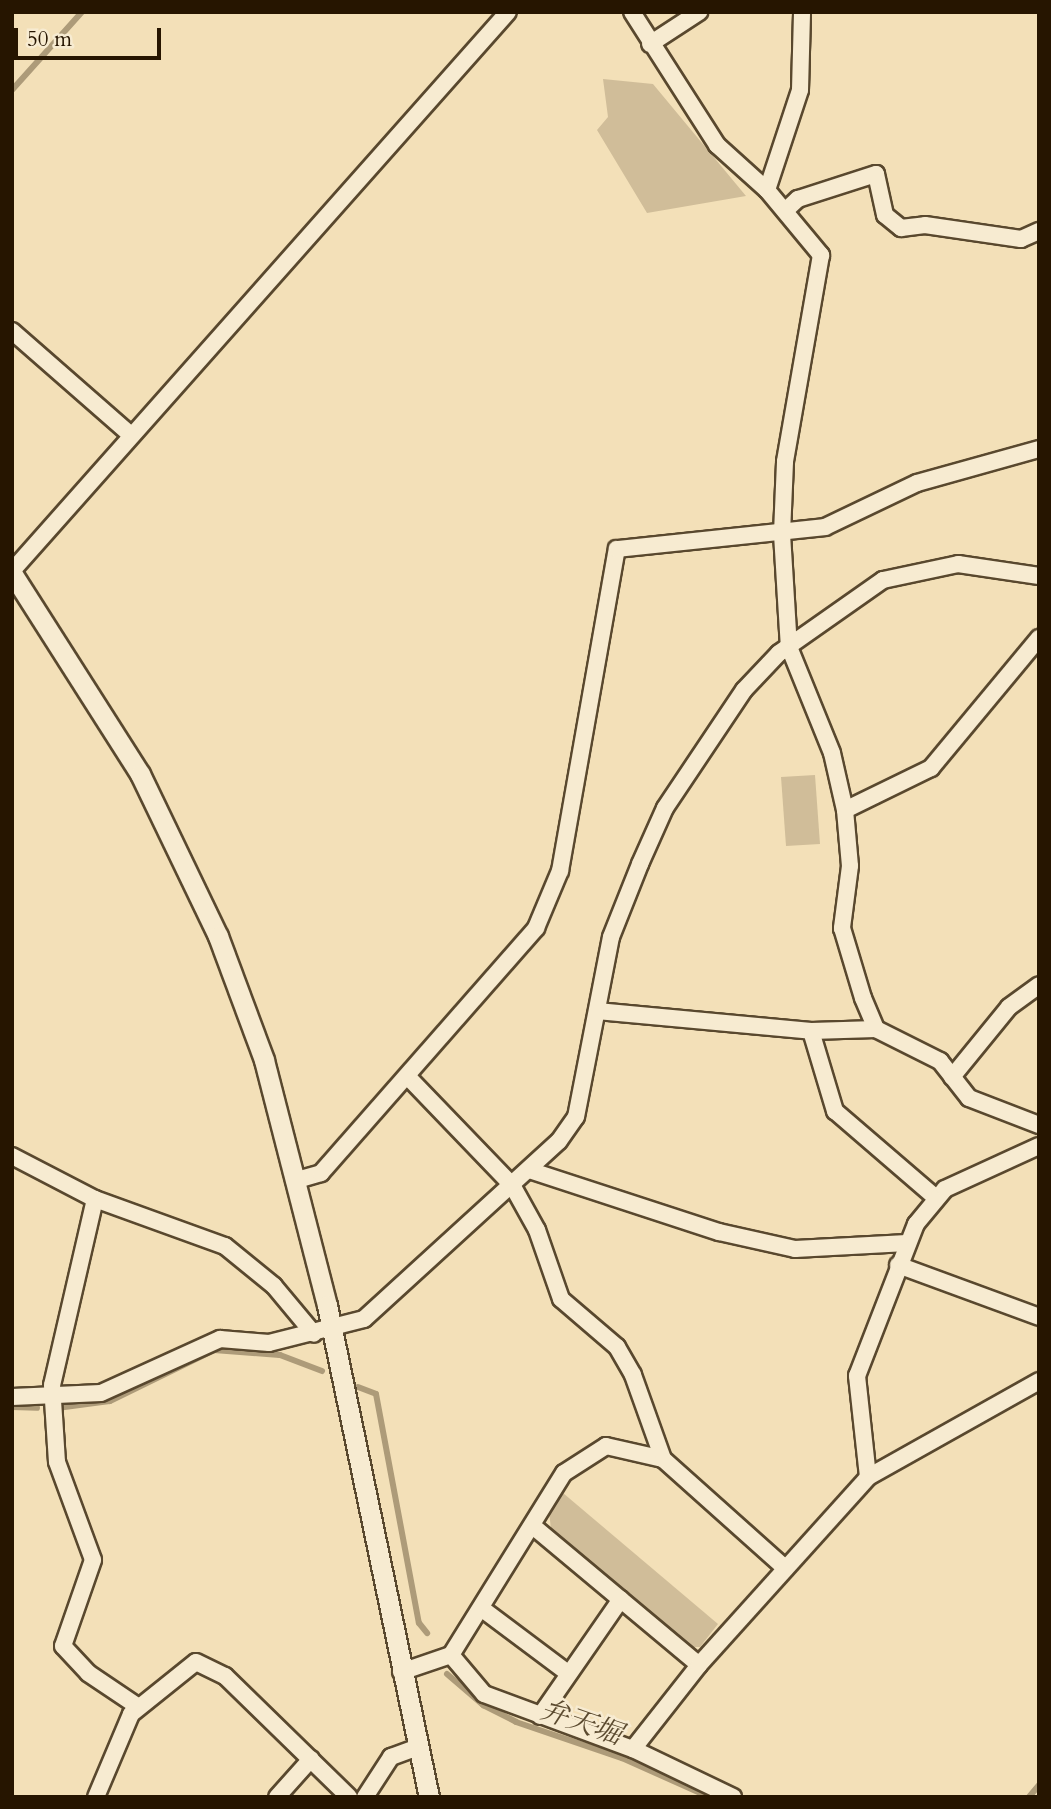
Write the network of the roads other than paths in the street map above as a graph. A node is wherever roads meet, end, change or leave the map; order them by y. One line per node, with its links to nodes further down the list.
1 (508, 12): 10 (street)
2 (632, 12): 5 (street)
3 (699, 12): 5 (street)
4 (802, 12): 6 (street)
5 (650, 44): 6 (street)
6 (767, 190): 7 (street)
7 (785, 211): 8 (street); 12 (street)
8 (1039, 231)
9 (12, 331): 10 (street)
10 (131, 436): 13 (street)
11 (1039, 449): 12 (street)
12 (782, 534): 16 (street); 22 (street)
13 (12, 572): 28 (street)
14 (1039, 576): 16 (street)
15 (1039, 638): 17 (street)
16 (789, 647): 17 (street); 19 (street)
17 (845, 810): 20 (street)
18 (1039, 985): 23 (street)
19 (597, 1011): 21 (street); 27 (street)
20 (876, 1029): 21 (street); 23 (street)
21 (811, 1031): 30 (street)
22 (408, 1077): 28 (street); 29 (street)
23 (952, 1077): 24 (street)
24 (1039, 1125)
25 (1039, 1146): 30 (street)
26 (12, 1156): 31 (street)
27 (528, 1170): 29 (street); 32 (street)
28 (297, 1180): 35 (street)
29 (512, 1185): 35 (street); 39 (street)
30 (935, 1197): 32 (street)
31 (95, 1199): 35 (street); 38 (street)
32 (907, 1243): 33 (street)
33 (898, 1265): 34 (street); 40 (street)
34 (1039, 1317)
35 (323, 1331): 38 (street); 47 (street)
36 (1039, 1381): 40 (street)
37 (12, 1397): 38 (street)
38 (51, 1398): 49 (street)
39 (663, 1460): 41 (street); 42 (street)
40 (868, 1478): 42 (street)
41 (534, 1527): 43 (street); 44 (street)
42 (785, 1568): 46 (street)
43 (621, 1599): 46 (street); 48 (street)
44 (481, 1608): 45 (street); 48 (street)
45 (451, 1655): 47 (street); 50 (street)
46 (699, 1665): 52 (street)
47 (401, 1672): 51 (street)
48 (568, 1673): 50 (street)
49 (137, 1706): 53 (street); 54 (street)
50 (540, 1716): 52 (street)
51 (418, 1747): 57 (street); 58 (street)
52 (633, 1749): 59 (street)
53 (311, 1759): 55 (street); 56 (street)
54 (96, 1797)
55 (276, 1797)
56 (349, 1797)
57 (365, 1797)
58 (429, 1797)
59 (733, 1797)

